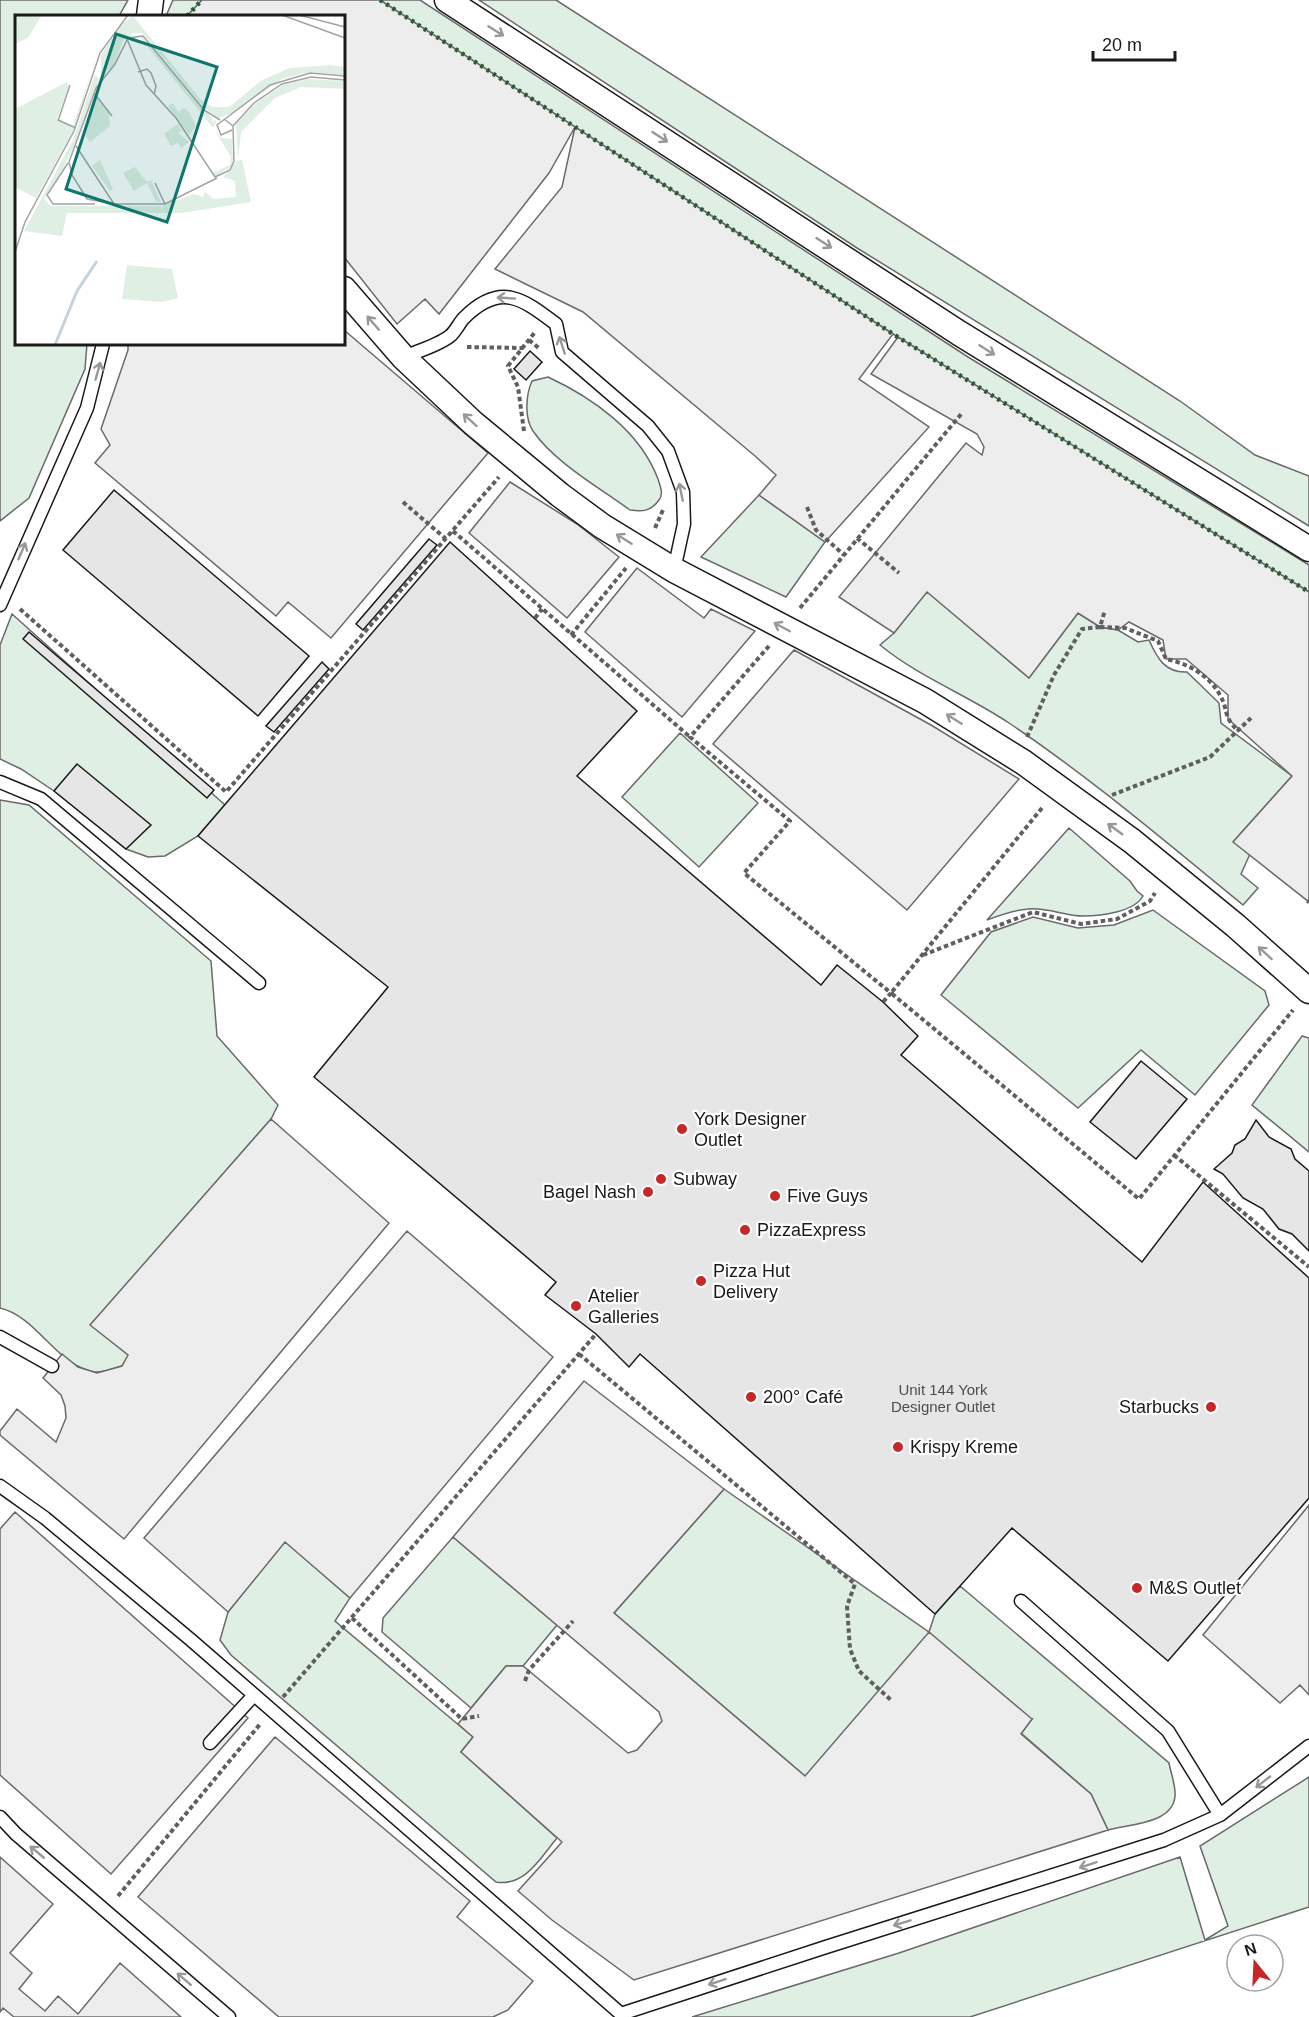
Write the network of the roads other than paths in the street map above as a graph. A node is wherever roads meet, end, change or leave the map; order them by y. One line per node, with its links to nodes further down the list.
1 (447, 0): 5 (street, one-way to 5)
2 (345, 290): 4 (street, one-way to 2)
3 (104, 345): 7 (lane, one-way to 3)
4 (403, 357): 6 (street, one-way to 4); 6 (lane, one-way to 4)
5 (1309, 549)
6 (674, 570): 10 (street, one-way to 6)
7 (0, 605)
8 (0, 782): 9 (lane)
9 (260, 983)
10 (1309, 991)
11 (0, 1337): 12 (lane)
12 (52, 1366)
13 (0, 1486): 15 (lane)
14 (1021, 1601): 18 (lane)
15 (254, 1695): 16 (lane); 20 (lane)
16 (210, 1743)
17 (1309, 1746): 18 (lane, one-way to 18)
18 (1220, 1815): 20 (lane, one-way to 20)
19 (0, 1817): 21 (lane, one-way to 19)
20 (618, 2016)
21 (229, 2017)

